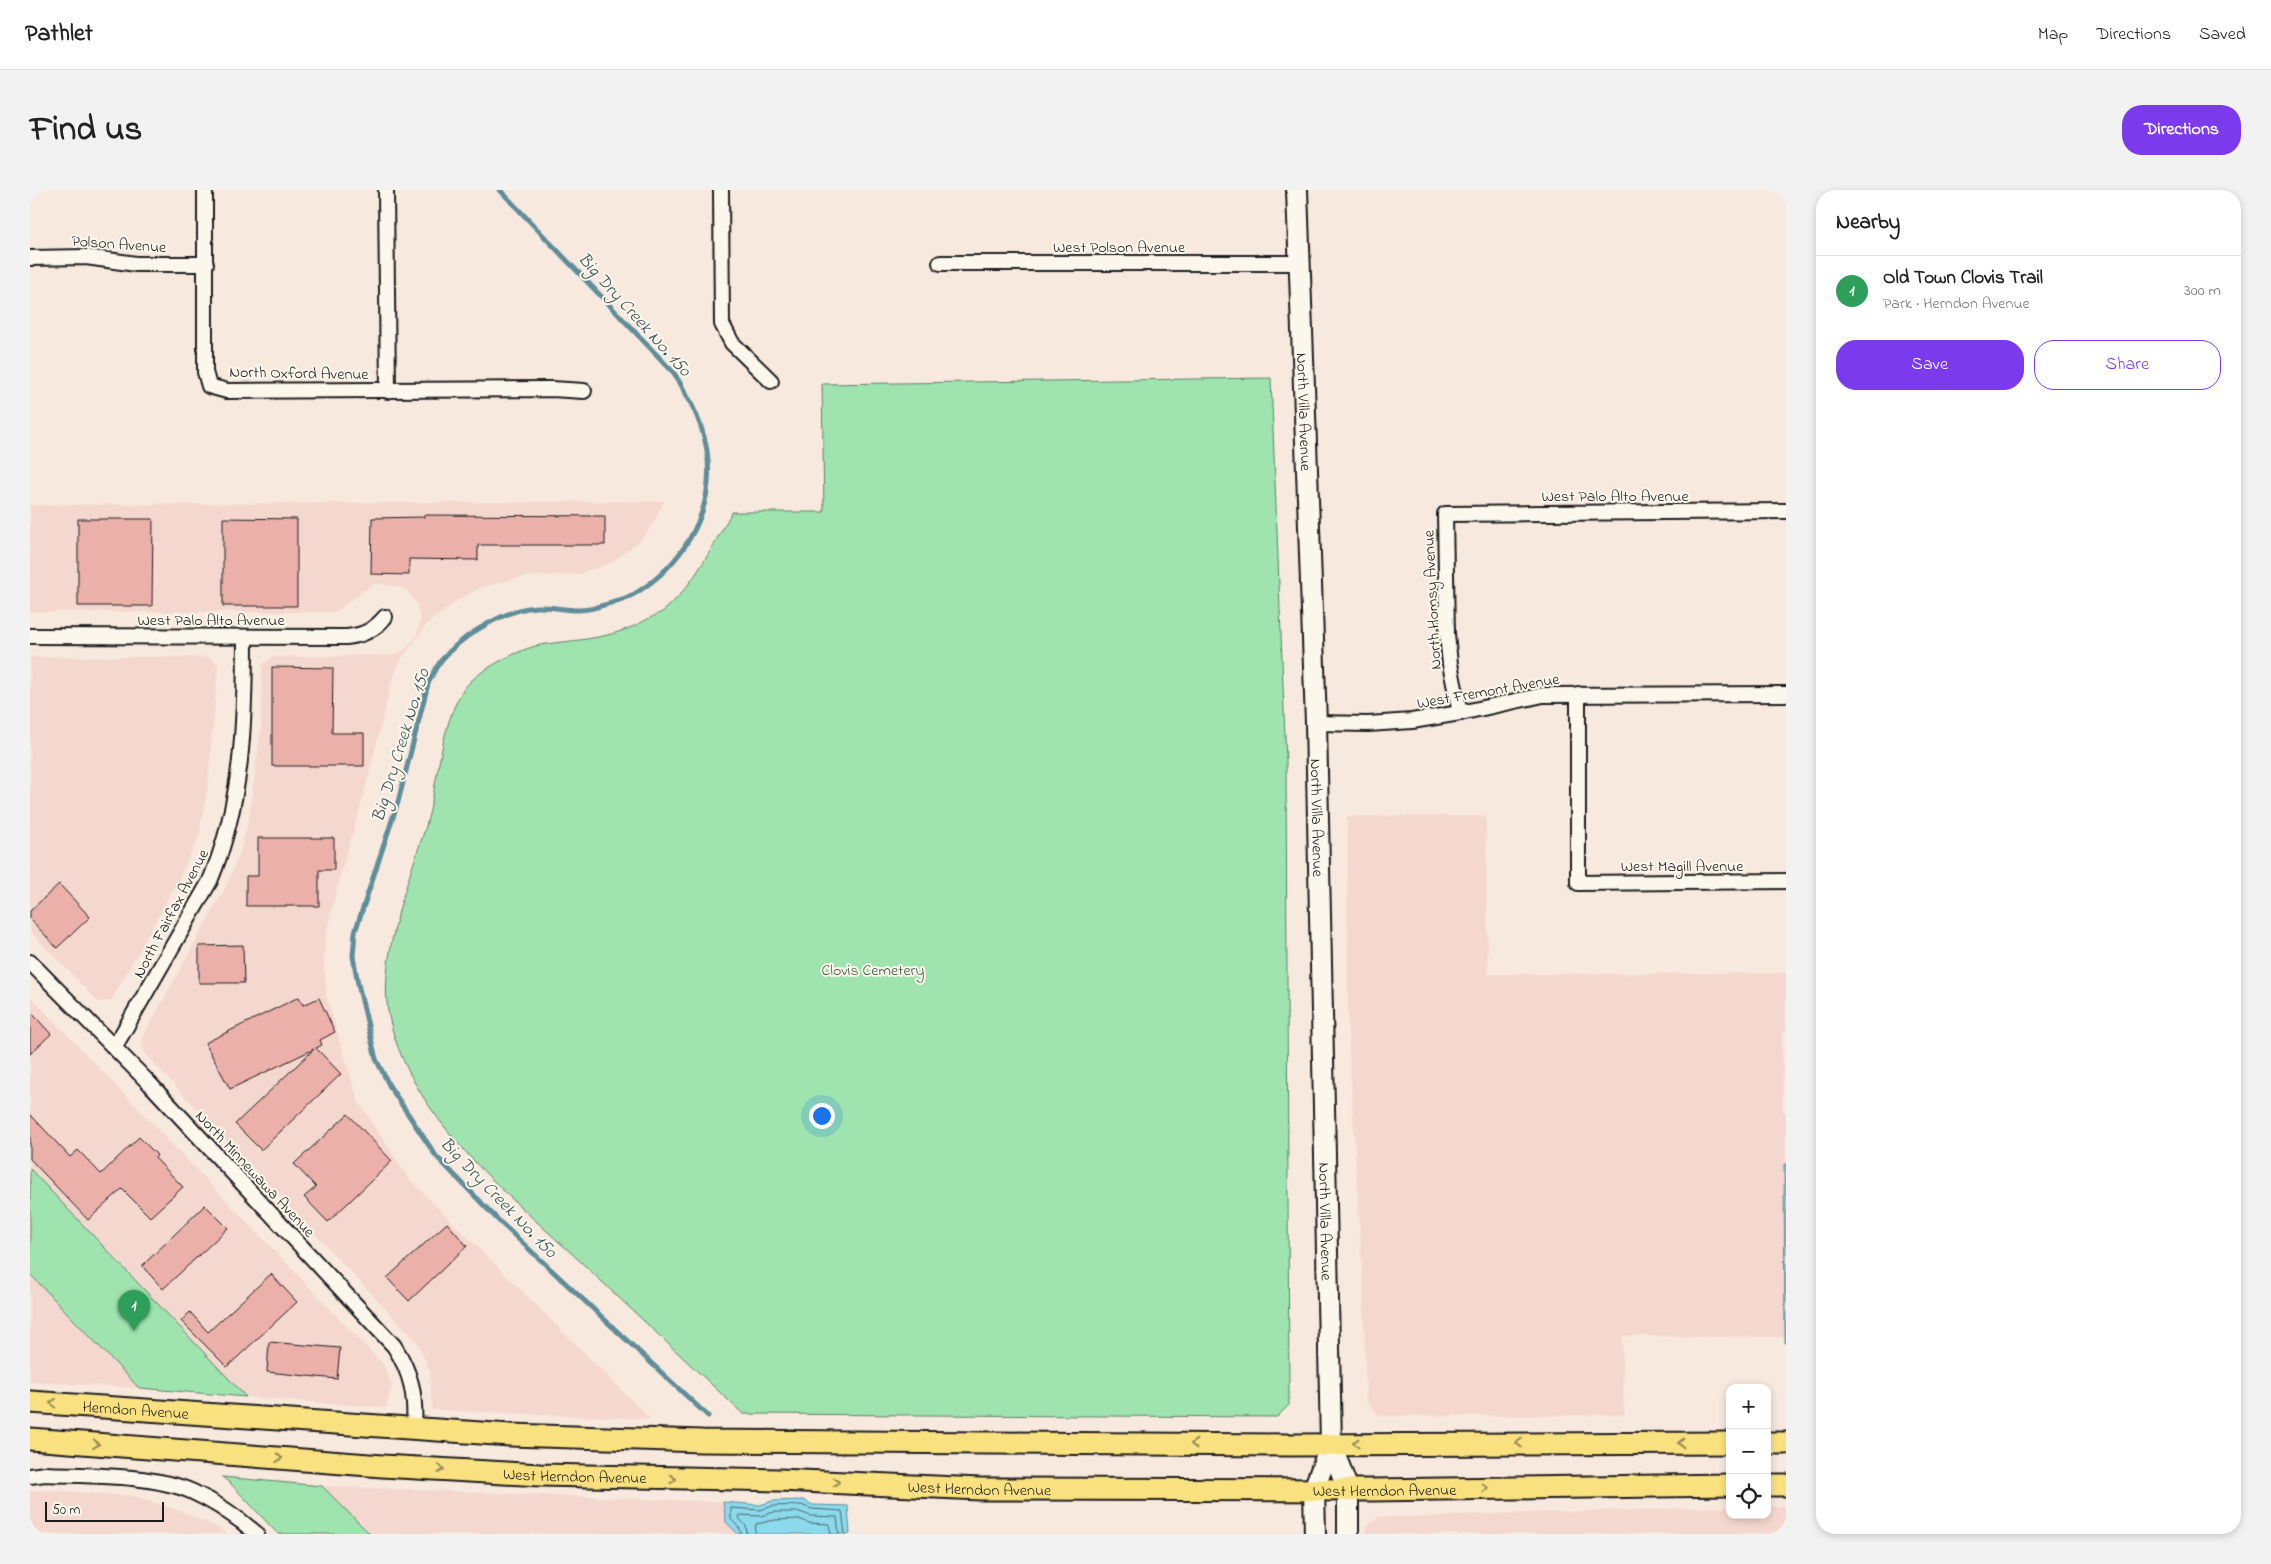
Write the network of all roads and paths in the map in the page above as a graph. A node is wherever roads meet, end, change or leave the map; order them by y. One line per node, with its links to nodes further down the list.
1 (205, 190): 8 (street, North Oxford Avenue)
2 (386, 190): 10 (street)
3 (721, 190): 9 (street)
4 (1297, 190): 7 (main road, North Villa Avenue)
5 (30, 258): 8 (street, Polson Avenue)
6 (940, 263): 7 (street, West Polson Avenue)
7 (1298, 263): 20 (main road, North Villa Avenue)
8 (206, 264): 10 (street, North Oxford Avenue)
9 (771, 381)
10 (388, 391): 11 (street, North Oxford Avenue)
11 (584, 391)
12 (1786, 512): 13 (street, West Palo Alto Avenue)
13 (1445, 514): 19 (street, North Homsy Avenue)
14 (385, 617): 16 (street, West Palo Alto Avenue)
15 (30, 636): 16 (street, West Palo Alto Avenue)
16 (245, 637): 23 (street, North Fairfax Avenue)
17 (1578, 694): 18 (street, West Fremont Avenue); 19 (street, West Fremont Avenue); 21 (street, West Magill Avenue)
18 (1786, 694)
19 (1460, 713): 20 (street, West Fremont Avenue)
20 (1316, 723): 30 (main road, North Villa Avenue)
21 (1786, 881)
22 (30, 962): 23 (street, North Minnewawa Avenue)
23 (114, 1048): 25 (street, North Minnewawa Avenue)
24 (30, 1402): 25 (main road, Herndon Avenue, one-way to 24)
25 (414, 1430): 30 (main road, one-way to 25)
26 (30, 1439): 35 (main road, West Herndon Avenue, one-way to 35)
27 (1726, 1443): 30 (main road, one-way to 30)
28 (1771, 1443): 29 (main road)
29 (1786, 1443)
30 (1331, 1444): 35 (main road, North Villa Avenue); 36 (main road, North Villa Avenue)
31 (30, 1476): 37 (street)
32 (1726, 1485): 36 (main road, West Herndon Avenue, one-way to 32)
33 (1771, 1485): 34 (main road)
34 (1786, 1485)
35 (1314, 1489): 36 (main road, West Herndon Avenue); 38 (main road, North Villa Avenue)
36 (1348, 1490): 39 (main road, North Villa Avenue)
37 (257, 1534)
38 (1315, 1534)
39 (1348, 1534)

